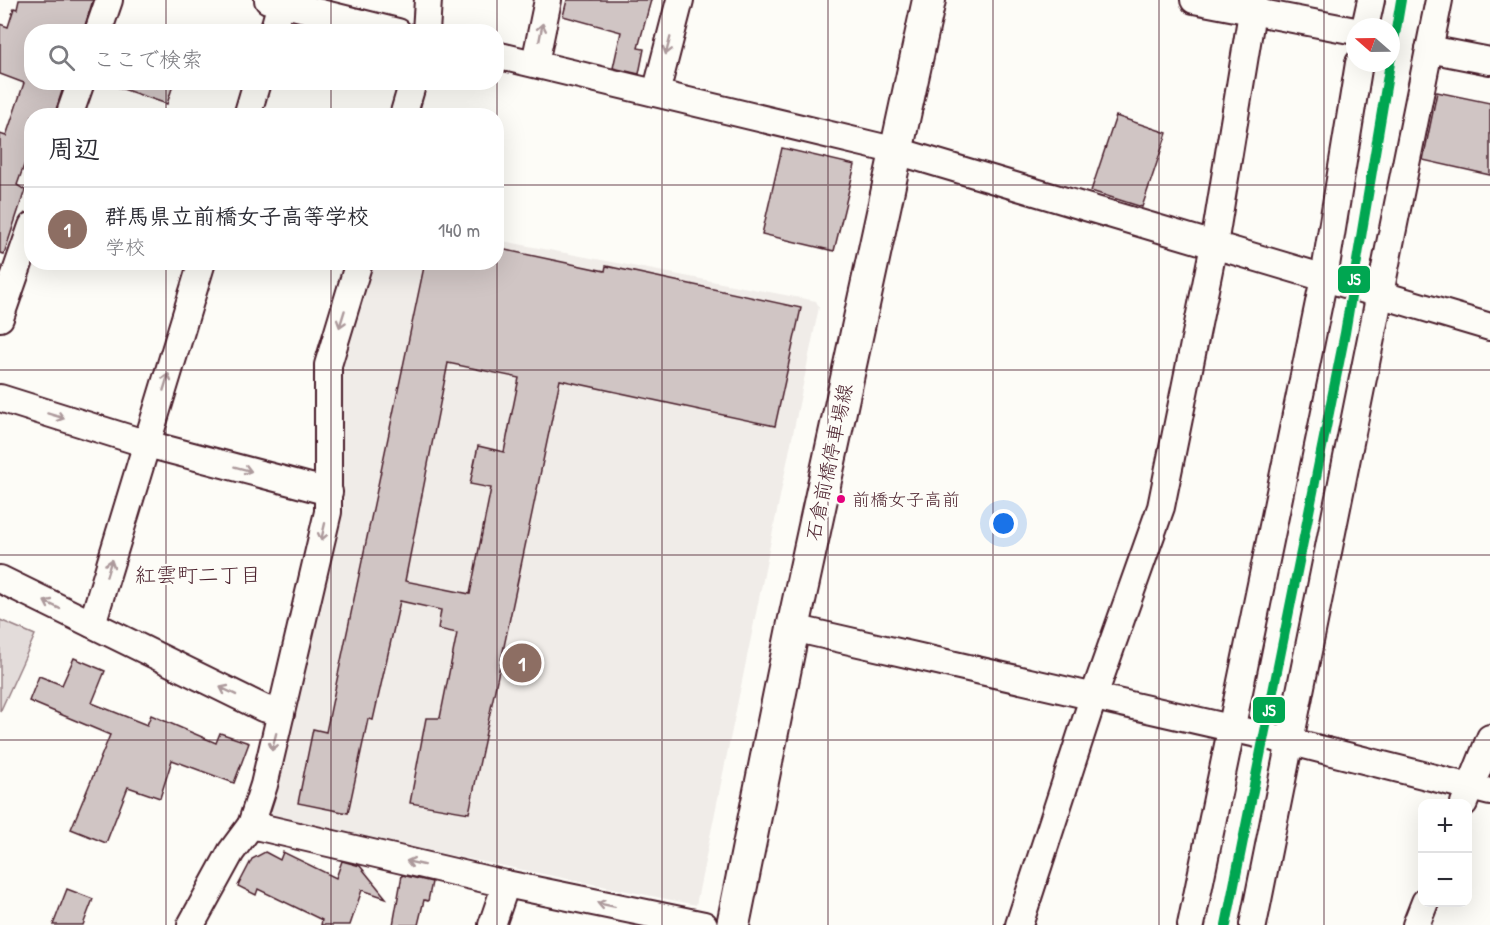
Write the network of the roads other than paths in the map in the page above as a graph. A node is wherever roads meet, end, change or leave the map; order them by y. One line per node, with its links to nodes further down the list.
1 (109, 0): 12 (street)
2 (428, 0): 15 (street)
3 (548, 0): 20 (street, one-way to 3)
4 (680, 0): 25 (street, one-way to 25)
5 (929, 0): 29 (main road, 石倉前橋停車場線)
6 (1194, 0): 10 (street)
7 (1371, 0): 11 (street)
8 (1439, 0): 17 (street)
9 (275, 2): 13 (street); 14 (street)
10 (1252, 6): 16 (street); 30 (street)
11 (1367, 18)
12 (101, 24)
13 (274, 24)
14 (365, 24)
15 (426, 24)
16 (1346, 29)
17 (1429, 49): 19 (street); 35 (street)
18 (504, 57): 20 (street)
19 (1490, 61)
20 (535, 63): 25 (street)
21 (1358, 72): 34 (street)
22 (78, 90): 26 (street)
23 (255, 90): 27 (street)
24 (410, 90): 28 (street)
25 (656, 93): 29 (street)
26 (72, 108)
27 (249, 108)
28 (405, 108)
29 (897, 151): 30 (street); 43 (main road, 石倉前橋停車場線)
30 (1214, 245): 34 (street); 44 (street)
31 (24, 249): 36 (street)
32 (200, 270): 39 (street, one-way to 32)
33 (357, 270): 40 (street, one-way to 40)
34 (1324, 278): 35 (street); 46 (street)
35 (1381, 294): 37 (street); 48 (street)
36 (0, 318)
37 (1490, 327)
38 (0, 398): 39 (street, one-way to 39)
39 (147, 444): 40 (street, one-way to 40); 42 (street, one-way to 39)
40 (329, 492): 45 (street, one-way to 45)
41 (0, 579): 42 (street, one-way to 41)
42 (92, 624): 45 (street, one-way to 42)
43 (793, 628): 44 (street); 56 (main road, 石倉前橋停車場線)
44 (1093, 698): 46 (street); 57 (street)
45 (281, 713): 50 (street, one-way to 50)
46 (1230, 728): 48 (street); 58 (street)
47 (1490, 738): 49 (street)
48 (1292, 742): 49 (street); 59 (street)
49 (1475, 795)
50 (251, 825): 51 (street, one-way to 50); 53 (street)
51 (506, 884): 54 (street); 55 (street, one-way to 51)
52 (1423, 907): 60 (street)
53 (191, 925)
54 (492, 925)
55 (704, 925)
56 (733, 925)
57 (1019, 925)
58 (1191, 925)
59 (1253, 925)
60 (1416, 925)

